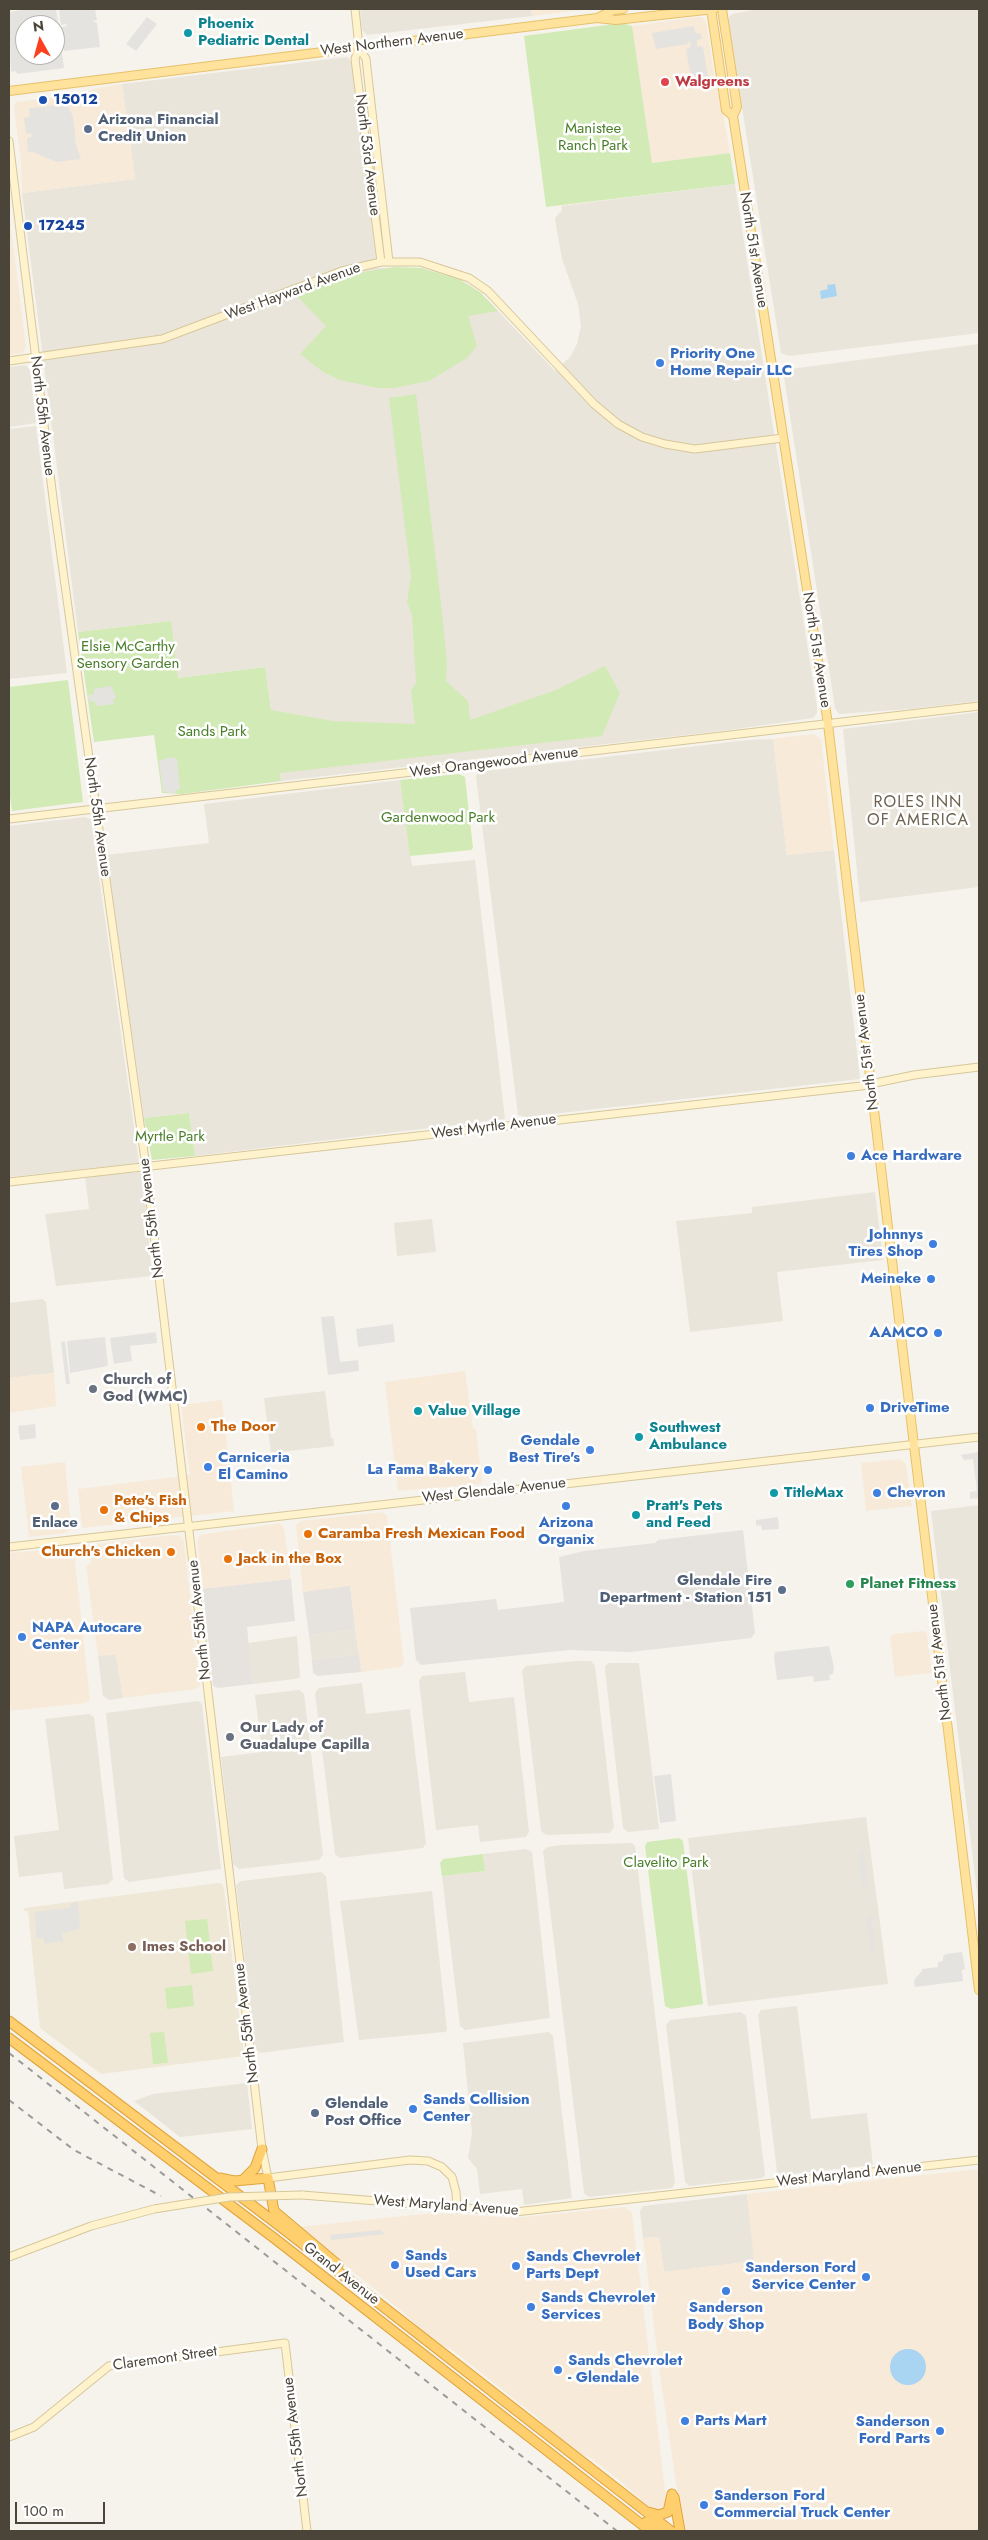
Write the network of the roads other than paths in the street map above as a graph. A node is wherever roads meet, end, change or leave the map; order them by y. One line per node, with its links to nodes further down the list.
1 (355, 9): 7 (street, North 53rd Avenue)
2 (623, 9): 6 (main road, West Northern Avenue)
3 (711, 9): 4 (main road, West Northern Avenue); 6 (main road, West Northern Avenue); 9 (main road, North 51st Avenue)
4 (715, 9)
5 (722, 9): 9 (main road, North 51st Avenue)
6 (597, 18): 7 (main road, West Northern Avenue)
7 (359, 48): 8 (main road, West Northern Avenue); 11 (street, North 53rd Avenue); 12 (street, North 53rd Avenue)
8 (9, 91)
9 (733, 116): 15 (main road, North 51st Avenue)
10 (9, 141): 13 (street, North 55th Avenue)
11 (381, 262): 12 (street, West Hayward Avenue); 13 (street, West Hayward Avenue)
12 (389, 262): 15 (street, West Hayward Avenue)
13 (35, 357): 14 (street, West Hayward Avenue); 18 (street, North 55th Avenue)
14 (9, 360)
15 (783, 438): 17 (main road, North 51st Avenue)
16 (979, 706): 17 (street, West Orangewood Avenue)
17 (828, 724): 18 (street, West Orangewood Avenue); 21 (main road, North 51st Avenue)
18 (95, 808): 19 (street, West Orangewood Avenue); 22 (street, North 55th Avenue)
19 (9, 819)
20 (979, 1067): 21 (street, West Myrtle Avenue)
21 (871, 1083): 22 (street, West Myrtle Avenue); 25 (main road, North 51st Avenue)
22 (146, 1167): 23 (street, West Myrtle Avenue); 26 (street, North 55th Avenue)
23 (9, 1182)
24 (979, 1437): 25 (street, West Glendale Avenue)
25 (913, 1445): 26 (street, West Glendale Avenue); 28 (main road, North 51st Avenue)
26 (190, 1526): 27 (street, West Glendale Avenue); 31 (street, North 55th Avenue)
27 (9, 1547)
28 (979, 1990)
29 (9, 2021): 33 (highway, Grand Avenue)
30 (9, 2038): 40 (highway, Grand Avenue)
31 (262, 2149): 34 (street, North 55th Avenue); 35 (highway)
32 (979, 2160): 36 (street, West Maryland Avenue)
33 (208, 2172): 35 (highway); 38 (highway, Grand Avenue)
34 (268, 2178): 35 (highway); 36 (street); 38 (highway)
35 (242, 2181)
36 (457, 2208): 37 (street, West Maryland Avenue, bridge)
37 (9, 2257)
38 (366, 2294): 41 (highway, Grand Avenue)
39 (285, 2343): 42 (street, Claremont Street); 46 (street, North 55th Avenue)
40 (453, 2377): 41 (highway); 44 (highway, Grand Avenue)
41 (494, 2393): 43 (highway, Grand Avenue)
42 (9, 2437)
43 (646, 2512): 45 (highway); 48 (highway, Grand Avenue)
44 (630, 2516): 47 (highway, Grand Avenue); 48 (highway)
45 (678, 2521): 48 (highway); 49 (highway)
46 (307, 2531)
47 (650, 2531)
48 (667, 2531)
49 (680, 2531)

